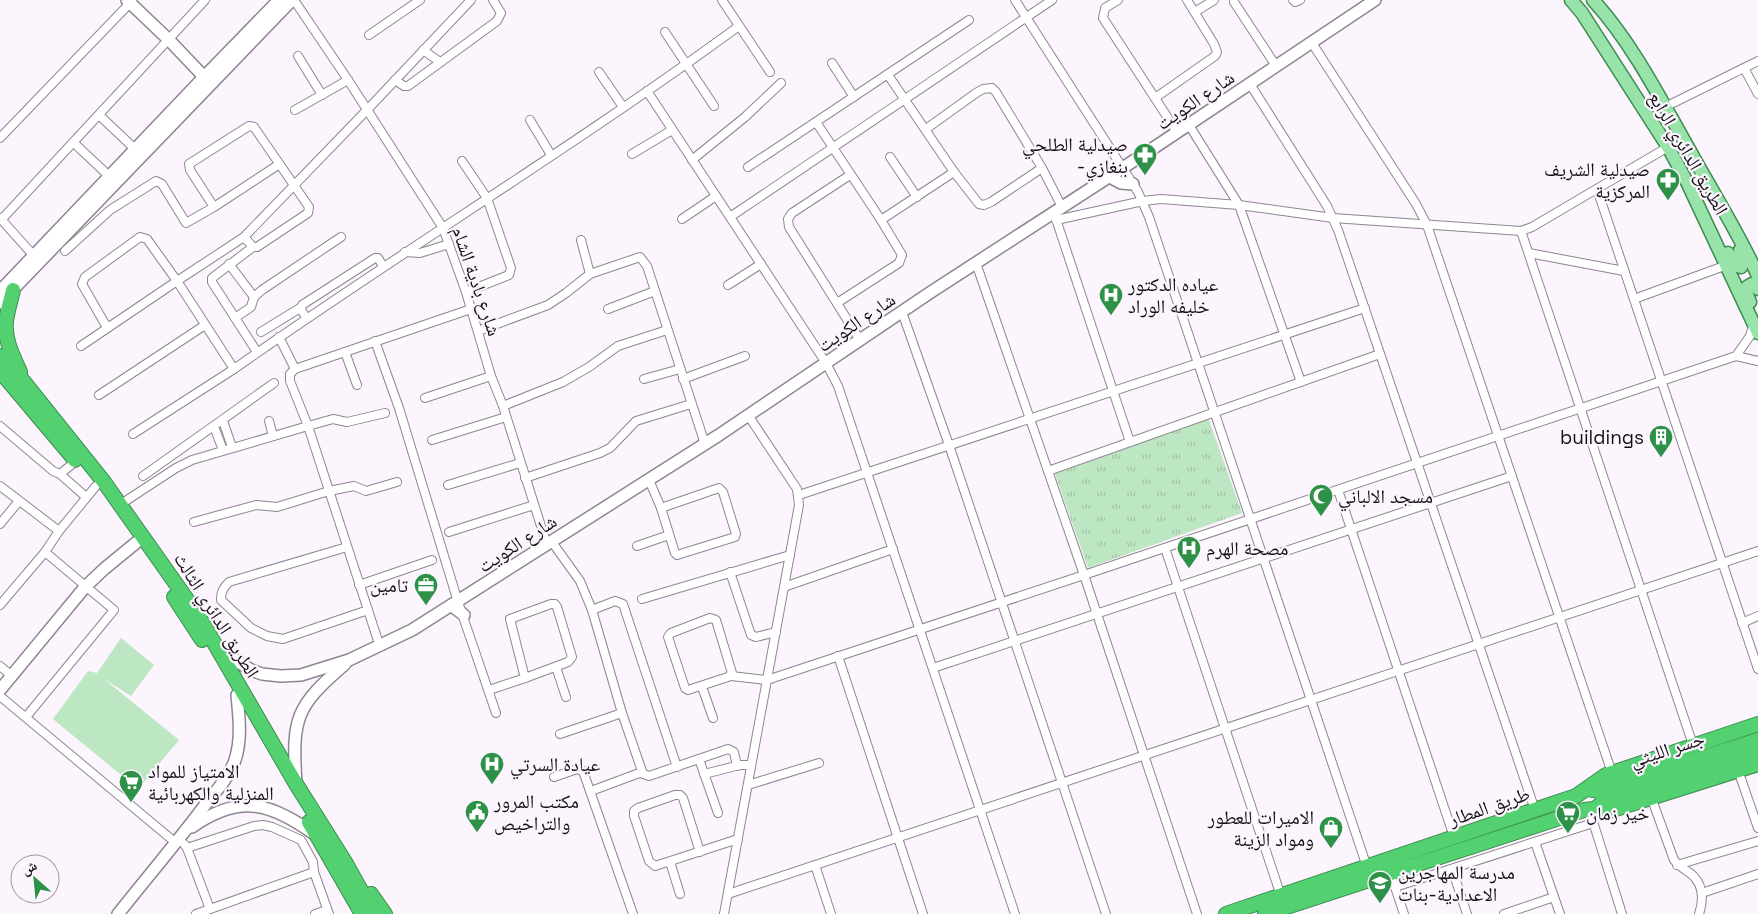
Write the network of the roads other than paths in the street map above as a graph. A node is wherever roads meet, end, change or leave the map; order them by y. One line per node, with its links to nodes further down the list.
1 (205, 0): 28 (street)
2 (279, 0): 41 (main road)
3 (293, 0): 41 (main road); 42 (street, شارع بادية الشام)
4 (403, 0): 21 (street)
5 (420, 0): 21 (street)
6 (471, 0): 30 (street)
7 (493, 0): 33 (street)
8 (722, 0): 25 (street)
9 (1015, 0): 23 (street)
10 (1052, 0): 23 (street)
11 (1118, 0): 51 (street)
12 (1187, 0): 22 (street)
13 (1214, 0): 22 (street)
14 (1293, 0): 15 (street)
15 (1300, 0)
16 (1375, 0): 29 (main road, شارع الكويت)
17 (1571, 0): 67 (main road, الطريق الدائري الرابع)
18 (1593, 0): 54 (main road, الطريق الدائري الرابع)
19 (129, 1): 28 (main road); 64 (street)
20 (1234, 2): 36 (street)
21 (409, 8): 27 (street)
22 (1195, 12): 51 (street)
23 (1026, 17): 50 (street); 77 (street)
24 (969, 20): 40 (street)
25 (739, 26): 35 (street); 39 (street)
26 (665, 32): 35 (street)
27 (369, 35)
28 (169, 40): 41 (main road); 57 (street)
29 (1312, 43): 36 (main road, شارع الكويت); 99 (street)
30 (424, 50): 33 (street); 43 (street)
31 (298, 56): 48 (street)
32 (1758, 61): 37 (street)
33 (440, 62): 43 (street)
34 (832, 63): 49 (street)
35 (686, 64): 46 (street); 52 (street)
36 (1276, 66): 45 (main road, شارع الكويت)
37 (1744, 68): 47 (street); 54 (street)
38 (599, 72): 53 (street)
39 (770, 72)
40 (888, 75): 49 (street); 50 (street)
41 (207, 80): 68 (main road); 123 (main road)
42 (348, 80): 48 (street); 56 (street, شارع بادية الشام)
43 (395, 80): 56 (street)
44 (781, 83): 72 (street)
45 (1250, 84): 60 (main road, شارع الكويت); 95 (street)
46 (647, 91): 53 (street); 62 (street)
47 (1758, 94)
48 (322, 95): 55 (street)
49 (854, 97): 59 (street)
50 (905, 98): 61 (street); 66 (street)
51 (1155, 98): 63 (street)
52 (714, 106)
53 (623, 107): 70 (street)
54 (1665, 108): 96 (main road, الطريق الدائري الرابع)
55 (295, 110)
56 (368, 110): 83 (street); 100 (street, شارع بادية الشام)
57 (99, 115): 65 (street); 68 (street)
58 (530, 120): 70 (street)
59 (816, 122): 66 (street); 75 (street)
60 (1188, 125): 63 (main road, شارع الكويت); 90 (street)
61 (926, 129): 76 (street); 78 (street)
62 (672, 130): 69 (street); 72 (street)
63 (1177, 132): 77 (main road, شارع الكويت)
64 (0, 138)
65 (74, 143): 80 (street); 94 (street)
66 (832, 147): 79 (street); 93 (street)
67 (1668, 147): 84 (street); 85 (main road, الطريق الدائري الرابع)
68 (135, 149): 80 (main road)
69 (632, 154)
70 (551, 155): 88 (street)
71 (890, 157): 87 (street)
72 (692, 160): 86 (street)
73 (462, 161): 88 (street)
74 (278, 165): 83 (street); 91 (street); 91 (street)
75 (748, 167)
76 (1042, 168): 78 (street); 92 (street)
77 (1122, 168): 81 (main road, شارع الكويت); 82 (street)
78 (954, 172): 87 (street)
79 (850, 175): 98 (street); 129 (street)
80 (109, 176): 110 (main road)
81 (1110, 177): 82 (main road); 92 (main road, شارع الكويت)
82 (1133, 184): 89 (street)
83 (294, 186): 102 (street); 106 (street)
84 (1597, 189): 101 (street); 117 (street)
85 (1693, 194): 96 (main road); 115 (main road, الطريق الدائري الرابع)
86 (716, 196): 93 (street); 97 (street)
87 (917, 196): 98 (street)
88 (487, 198): 100 (street); 124 (street)
89 (1142, 201): 90 (street); 92 (street); 156 (street)
90 (1239, 205): 95 (street); 143 (street)
91 (214, 207): 107 (street)
92 (1057, 213): 112 (main road, شارع الكويت); 169 (street)
93 (730, 217): 114 (street)
94 (1, 218): 110 (street)
95 (1333, 218): 99 (street); 131 (street)
96 (1728, 218): 111 (main road, الطريق الدائري الرابع)
97 (682, 219)
98 (881, 220): 129 (street)
99 (1427, 225): 101 (street); 187 (street)
100 (443, 228): 105 (street, شارع بادية الشام); 108 (street)
101 (1521, 232): 109 (street)
102 (244, 237): 106 (street); 120 (street)
103 (341, 237): 126 (street)
104 (581, 240): 118 (street)
105 (449, 244): 108 (street); 124 (street, شارع بادية الشام)
106 (253, 247): 113 (street)
107 (65, 251)
108 (404, 252): 116 (street)
109 (1528, 253): 117 (street); 174 (street)
110 (34, 256): 123 (main road)
111 (1754, 259): 119 (main road, الطريق الدائري الرابع)
112 (976, 263): 134 (main road, شارع الكويت); 179 (street)
113 (229, 264): 126 (street); 136 (street)
114 (761, 264): 121 (street); 155 (street)
115 (1727, 265): 127 (street); 138 (main road, الطريق الدائري الرابع)
116 (383, 266): 130 (street); 135 (street)
117 (1624, 271): 127 (street)
118 (590, 274): 125 (street); 142 (street)
119 (1758, 276)
120 (177, 281): 137 (street); 139 (street); 139 (street)
121 (728, 285)
122 (1758, 289): 138 (main road)
123 (7, 290): 128 (main road); 165 (highway)
124 (466, 292): 132 (street, شارع بادية الشام)
125 (655, 292): 133 (street); 140 (street)
126 (254, 297): 136 (street)
127 (1634, 299): 164 (street)
128 (0, 303)
129 (837, 304): 145 (street)
130 (300, 308): 135 (street); 141 (street)
131 (1365, 308): 143 (street); 150 (street)
132 (471, 309): 142 (street, شارع بادية الشام); 146 (street)
133 (608, 309)
134 (902, 312): 145 (main road, شارع الكويت); 191 (street)
135 (306, 317): 144 (street)
136 (236, 318): 148 (street)
137 (206, 325): 157 (street); 170 (street)
138 (1757, 326): 153 (street)
139 (109, 327): 147 (street)
140 (667, 330): 159 (street); 173 (street)
141 (261, 332)
142 (478, 332): 161 (street, شارع بادية الشام)
143 (1285, 334): 156 (street); 166 (street)
144 (279, 336): 148 (street); 158 (street)
145 (860, 340): 155 (main road, شارع الكويت)
146 (375, 341): 149 (street); 245 (street)
147 (82, 346)
148 (257, 352): 157 (street)
149 (345, 352): 158 (street); 168 (street)
150 (1380, 354): 166 (street); 196 (street)
151 (0, 356): 165 (highway, الطريق الدائري الثالث)
152 (745, 356): 163 (street)
153 (1736, 356): 154 (street); 164 (street)
154 (1758, 362)
155 (826, 363): 177 (main road, شارع الكويت); 198 (street)
156 (1198, 363): 169 (street); 175 (street)
157 (234, 369): 185 (street)
158 (295, 369): 183 (street)
159 (680, 369): 162 (street); 163 (street)
160 (0, 371): 194 (highway, الطريق الدائري الثالث)
161 (491, 376): 171 (street); 173 (street, شارع بادية الشام)
162 (644, 379)
163 (683, 379): 172 (street)
164 (1661, 381): 174 (street); 235 (street)
165 (24, 382): 214 (highway, الطريق الدائري الثالث)
166 (1301, 382): 175 (street)
167 (274, 383): 180 (street)
168 (357, 385)
169 (1113, 391): 179 (street); 189 (street)
170 (99, 395)
171 (425, 398)
172 (691, 404): 190 (street); 202 (street)
173 (503, 406): 178 (street, شارع بادية الشام)
174 (1580, 408): 187 (street); 242 (street)
175 (1215, 412): 189 (street); 217 (street)
176 (385, 413): 183 (street)
177 (748, 415): 190 (main road, شارع الكويت); 210 (street)
178 (506, 417): 188 (street); 195 (street, شارع بادية الشام)
179 (1030, 418): 191 (street); 197 (street)
180 (222, 421): 184 (street); 192 (street)
181 (268, 421): 186 (street)
182 (0, 426): 199 (street)
183 (308, 426): 186 (street); 209 (street)
184 (214, 427): 193 (street); 200 (street)
185 (133, 434)
186 (273, 436): 192 (street)
187 (1498, 436): 196 (street); 201 (street)
188 (432, 440)
189 (1130, 442): 197 (street)
190 (705, 444): 203 (main road, شارع الكويت)
191 (949, 445): 198 (street); 244 (street)
192 (232, 447): 193 (street)
193 (223, 450): 214 (street)
194 (76, 461): 199 (street); 207 (highway, الطريق الدائري الثالث)
195 (520, 463): 202 (street, شارع بادية الشام); 205 (street)
196 (1417, 463): 208 (street); 213 (street)
197 (1048, 471): 237 (street)
198 (866, 472): 210 (street); 229 (street)
199 (60, 474): 211 (street)
200 (144, 476)
201 (1512, 476): 213 (street); 252 (street)
202 (525, 478): 215 (street, شارع بادية الشام)
203 (648, 480): 216 (street); 225 (main road, شارع الكويت)
204 (397, 482): 209 (street)
205 (448, 485)
206 (0, 486): 212 (street)
207 (96, 486): 211 (street); 224 (highway, الطريق الدائري الثالث)
208 (1338, 490): 217 (street); 220 (street)
209 (329, 491): 218 (street); 227 (street)
210 (799, 494): 232 (street)
211 (86, 498): 221 (street)
212 (19, 501): 219 (street); 221 (street)
213 (1431, 503): 220 (street); 258 (street)
214 (120, 504): 257 (highway, الطريق الدائري الثالث)
215 (534, 505): 222 (street); 225 (street, شارع بادية الشام)
216 (661, 508): 223 (street); 223 (street)
217 (1250, 519): 228 (street); 233 (street)
218 (194, 522)
219 (0, 524)
220 (1351, 529): 233 (street); 266 (street)
221 (59, 532): 231 (street)
222 (449, 532)
223 (669, 536): 226 (street)
224 (137, 542): 240 (main road); 274 (highway, الطريق الدائري الثالث)
225 (549, 544): 245 (main road, شارع الكويت); 248 (street, شارع بادية الشام)
226 (637, 546)
227 (347, 547): 238 (street); 247 (street)
228 (1164, 548): 237 (street); 241 (street)
229 (893, 549): 239 (street); 254 (street)
230 (1758, 551): 235 (street)
231 (45, 552): 240 (street); 246 (street)
232 (790, 555): 236 (street); 239 (street)
233 (1264, 558): 241 (street); 277 (street)
234 (432, 560): 238 (street)
235 (1722, 563): 242 (street); 253 (street)
236 (730, 572): 243 (street); 255 (street)
237 (1084, 575): 244 (street); 249 (street)
238 (359, 585): 247 (street)
239 (784, 586): 255 (street)
240 (85, 587): 267 (main road); 280 (street)
241 (1178, 587): 249 (street); 283 (street)
242 (1641, 590): 252 (street); 286 (street)
243 (642, 599)
244 (1002, 602): 254 (street); 256 (street)
245 (455, 604): 250 (main road); 259 (main road, شارع الكويت)
246 (0, 605)
247 (368, 610): 259 (street)
248 (592, 610): 279 (street, شارع بادية الشام); 294 (street)
249 (1097, 614): 256 (street); 288 (street)
250 (464, 615): 273 (street)
251 (1758, 616): 253 (street)
252 (1560, 617): 258 (street); 297 (street)
253 (1742, 622): 265 (street)
254 (920, 630): 260 (street); 264 (street)
255 (776, 632): 270 (street)
256 (1014, 641): 264 (street); 300 (street)
257 (214, 644): 261 (main road, شارع الكويت); 301 (highway, الطريق الدائري الثالث)
258 (1478, 644): 266 (street); 307 (street)
259 (380, 646): 261 (main road, شارع الكويت)
260 (838, 656): 270 (street); 313 (street)
261 (349, 660): 301 (main road, شارع الكويت)
262 (0, 666): 267 (street)
263 (556, 667): 269 (street); 269 (street); 276 (street)
264 (933, 668): 306 (street)
265 (1758, 669)
266 (1398, 671): 277 (street); 312 (street)
267 (12, 676): 272 (main road)
268 (731, 676): 270 (street); 271 (street); 271 (street)
269 (525, 678): 273 (street)
270 (767, 680): 292 (street)
271 (702, 686): 281 (street)
272 (0, 690)
273 (489, 690): 278 (street)
274 (237, 695): 311 (highway, الطريق الدائري الثالث); 315 (main road)
275 (0, 696): 280 (street)
276 (566, 697)
277 (1311, 700): 283 (street); 323 (street)
278 (496, 713)
279 (622, 713): 284 (street); 296 (street, شارع بادية الشام)
280 (26, 717): 315 (street)
281 (713, 718)
282 (1758, 724): 286 (highway, طريق المطار)
283 (1225, 728): 288 (street); 333 (street)
284 (560, 734)
285 (1758, 740): 303 (highway, جسر الليثي)
286 (1693, 745): 297 (highway, طريق المطار)
287 (1758, 751): 309 (highway, جسر الليثي)
288 (1143, 756): 300 (street); 350 (street)
289 (699, 759): 293 (street); 294 (street); 298 (street)
290 (819, 763): 302 (street)
291 (1758, 764): 295 (highway, طريق المطار)
292 (751, 765): 293 (street); 302 (street)
293 (737, 766): 298 (street)
294 (677, 767): 296 (street)
295 (1738, 770): 305 (highway, طريق المطار); 310 (street)
296 (642, 772): 304 (street)
297 (1612, 773): 303 (highway, طريق المطار)
298 (704, 774): 308 (street)
299 (554, 777): 304 (street)
300 (1061, 783): 306 (street); 349 (street)
301 (296, 784): 319 (highway, الطريق الدائري الثالث)
302 (748, 785): 314 (street)
303 (1588, 789): 307 (highway, طريق المطار)
304 (591, 791): 344 (street)
305 (1651, 798): 309 (highway, طريق المطار); 322 (street)
306 (980, 810): 313 (street); 348 (street)
307 (1535, 810): 312 (highway, طريق المطار)
308 (718, 812)
309 (1592, 814): 317 (street); 326 (highway, طريق المطار); 357 (street)
310 (1758, 828)
311 (317, 836): 315 (main road); 328 (highway, الطريق الدائري الثالث)
312 (1454, 837): 323 (highway, طريق المطار)
313 (898, 838): 321 (street); 347 (street)
314 (738, 839): 318 (street); 332 (street)
315 (181, 841): 325 (street); 335 (street); 337 (main road)
316 (1758, 841): 322 (street)
317 (1535, 842): 324 (street); 334 (street)
318 (700, 852): 320 (street); 320 (street)
319 (344, 862): 342 (highway, الطريق الدائري الثالث); 343 (highway)
320 (670, 862): 331 (street)
321 (815, 865): 332 (street); 346 (street)
322 (1677, 865): 330 (street)
323 (1367, 867): 333 (highway, طريق المطار)
324 (1452, 869): 329 (street); 354 (street)
325 (314, 872): 335 (street); 336 (street)
326 (1390, 872): 329 (street); 352 (highway, طريق المطار)
327 (1758, 874): 330 (street)
328 (340, 877): 340 (highway); 341 (highway, الطريق الدائري الثالث)
329 (1395, 887): 353 (street)
330 (1702, 893): 358 (street)
331 (680, 894)
332 (728, 894): 345 (street)
333 (1281, 896): 351 (highway, طريق المطار)
334 (1554, 897): 355 (street); 356 (street)
335 (210, 909): 338 (street)
336 (328, 912): 339 (street)
337 (118, 914)
338 (196, 914)
339 (315, 914)
340 (356, 914)
341 (362, 914)
342 (374, 914)
343 (385, 914)
344 (634, 914)
345 (724, 914)
346 (831, 914)
347 (923, 914)
348 (1015, 914)
349 (1106, 914)
350 (1197, 914)
351 (1226, 914)
352 (1265, 914)
353 (1404, 914)
354 (1467, 914)
355 (1504, 914)
356 (1560, 914)
357 (1622, 914)
358 (1699, 914)

